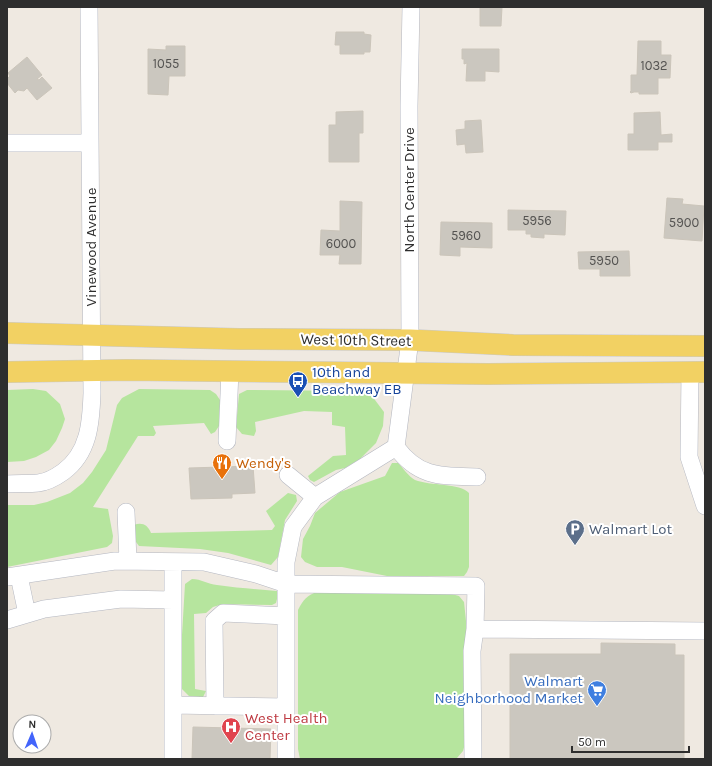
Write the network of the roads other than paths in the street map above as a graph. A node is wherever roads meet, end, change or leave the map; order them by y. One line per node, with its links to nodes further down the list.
1 (89, 7): 3 (street, Vinewood Avenue)
2 (411, 7): 6 (street, North Center Drive)
3 (90, 143): 4 (street); 7 (street, Vinewood Avenue)
4 (7, 144)
5 (7, 333): 7 (main road, West 10th Street)
6 (410, 340): 7 (main road, West 10th Street); 8 (main road, West 10th Street); 13 (street, North Center Drive)
7 (91, 342): 9 (street, Vinewood Avenue)
8 (705, 346)
9 (91, 370): 10 (main road); 11 (main road); 18 (street, Vinewood Avenue)
10 (7, 372)
11 (230, 372): 13 (main road); 14 (street)
12 (697, 372): 13 (main road); 20 (street)
13 (405, 373): 15 (street, North Center Drive)
14 (227, 441)
15 (396, 447): 17 (street); 19 (street)
16 (288, 475): 19 (street)
17 (477, 477)
18 (7, 484)
19 (315, 497): 25 (street)
20 (705, 506)
21 (126, 512): 22 (street)
22 (128, 561): 23 (street); 24 (street)
23 (173, 562): 25 (street); 26 (street)
24 (13, 577): 27 (street)
25 (286, 584): 28 (street); 30 (street)
26 (173, 600): 27 (street); 32 (street)
27 (27, 614): 29 (street)
28 (286, 616): 33 (street); 34 (street)
29 (7, 620)
30 (475, 629): 31 (street); 37 (street)
31 (705, 631)
32 (173, 705): 33 (street); 35 (street)
33 (215, 706): 34 (street)
34 (286, 707): 36 (street)
35 (173, 759)
36 (286, 759)
37 (473, 759)

